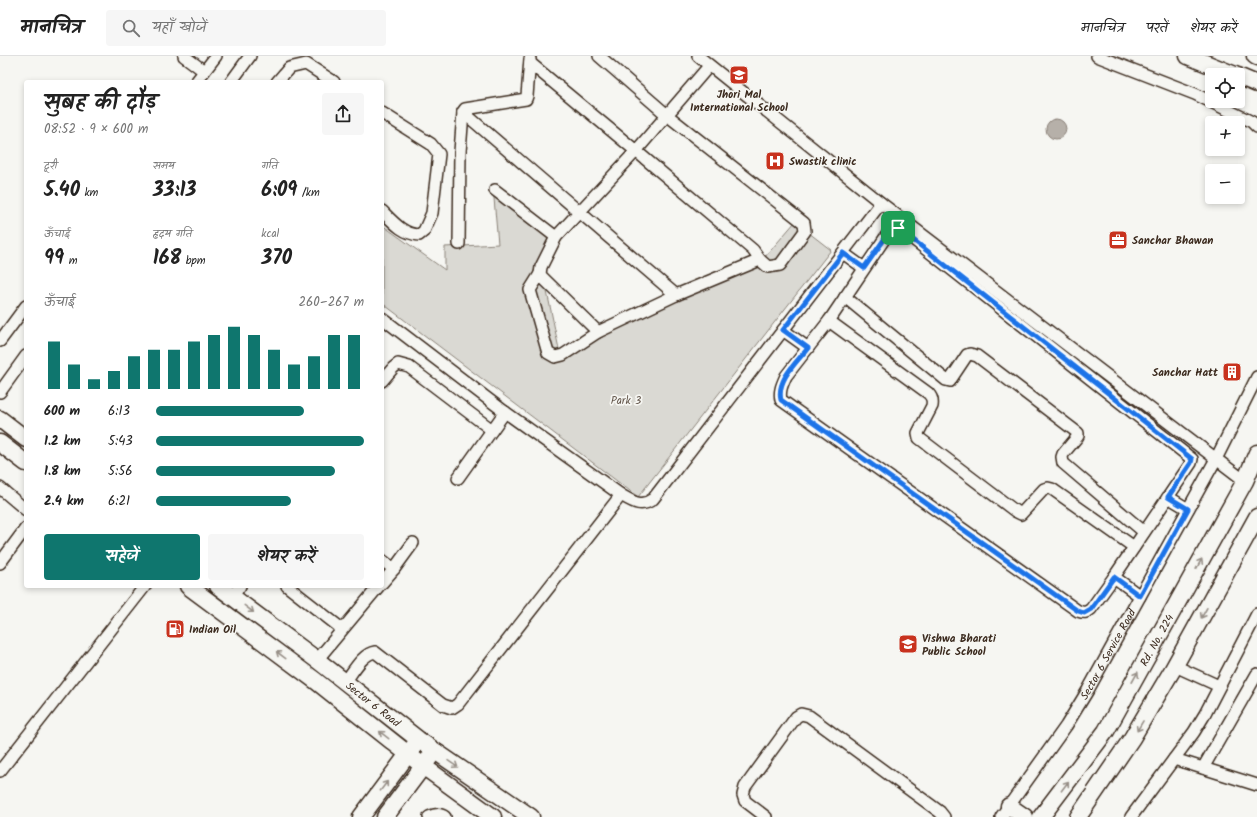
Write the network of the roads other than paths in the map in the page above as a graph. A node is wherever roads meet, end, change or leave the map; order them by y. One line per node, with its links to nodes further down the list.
1 (184, 56): 11 (street)
2 (216, 56): 11 (street)
3 (250, 56): 14 (street)
4 (599, 56): 20 (street)
5 (698, 56): 9 (street)
6 (1097, 56): 21 (street)
7 (1188, 56): 10 (street)
8 (530, 60): 18 (street); 22 (street)
9 (709, 66): 20 (street); 24 (street)
10 (1218, 68)
11 (204, 71): 13 (street)
12 (1245, 79): 17 (street)
13 (197, 80)
14 (232, 80)
15 (279, 80): 16 (street)
16 (331, 80)
17 (1257, 84)
18 (463, 112): 25 (street); 28 (street)
19 (384, 114): 26 (street)
20 (667, 115): 22 (street); 30 (street)
21 (1257, 127)
22 (636, 151): 25 (street); 30 (street)
23 (495, 190): 27 (street)
24 (881, 203): 29 (street); 52 (street)
25 (579, 212): 27 (street); 33 (street)
26 (384, 213)
27 (556, 237): 32 (street)
28 (459, 244)
29 (843, 253): 31 (street); 38 (street)
30 (760, 260): 33 (street)
31 (864, 268): 34 (street); 58 (street)
32 (540, 274): 39 (street); 39 (street)
33 (676, 295): 39 (street)
34 (845, 297): 37 (street); 63 (street)
35 (24, 309): 40 (street)
36 (384, 320): 46 (street)
37 (829, 321): 41 (street); 65 (street)
38 (783, 330): 41 (street); 57 (street)
39 (598, 332)
40 (0, 341)
41 (808, 348): 69 (street)
42 (24, 359): 45 (street)
43 (1257, 377): 52 (street, Sector 6 Service Road)
44 (384, 379): 48 (street)
45 (0, 392)
46 (505, 412): 48 (street); 57 (street)
47 (0, 419): 49 (street)
48 (492, 430): 54 (street)
49 (24, 437)
50 (0, 443): 53 (street)
51 (1257, 453): 55 (street, Rd. No. 224)
52 (1216, 459): 55 (street); 60 (street, Sector 6 Service Road)
53 (24, 461)
54 (458, 478)
55 (1245, 480): 103 (street, Rd. No. 224, one-way to 55)
56 (0, 488): 59 (street)
57 (621, 495): 83 (street)
58 (1168, 497): 60 (street); 63 (street)
59 (24, 508)
60 (1188, 509): 77 (street, Sector 6 Service Road)
61 (1257, 517): 81 (street, one-way to 81)
62 (24, 531): 67 (street)
63 (1144, 532): 65 (street)
64 (413, 543): 68 (street)
65 (1134, 547): 69 (street)
66 (384, 562): 68 (street)
67 (0, 563)
68 (394, 569): 70 (street)
69 (1114, 577): 77 (street)
70 (384, 581)
71 (191, 588): 87 (street, Sector 6 Road, one-way to 71)
72 (225, 588): 76 (street, Sector 6 Road)
73 (291, 588): 79 (street)
74 (377, 588): 79 (street)
75 (142, 589): 91 (street)
76 (236, 591): 80 (street, Sector 6 Road, one-way to 80)
77 (1140, 596): 93 (street, Sector 6 Service Road)
78 (1257, 614): 84 (street)
79 (342, 629): 80 (street)
80 (317, 660): 83 (street, Sector 6 Road)
81 (1175, 666): 84 (street); 104 (street, one-way to 104)
82 (1257, 674): 90 (street)
83 (345, 682): 85 (street, Sector 6 Road)
84 (1219, 686): 88 (street)
85 (419, 740): 86 (street, Sector 6 Road); 87 (street)
86 (434, 751): 89 (street); 99 (street, Sector 6 Road, one-way to 99)
87 (408, 754): 89 (street, Sector 6 Road); 94 (street, one-way to 87)
88 (1174, 759): 90 (street); 105 (street)
89 (423, 766): 95 (street); 98 (street, Sector 6 Road)
90 (1203, 768): 92 (street)
91 (0, 771)
92 (1257, 785)
93 (1005, 811): 102 (street)
94 (361, 817)
95 (385, 817)
96 (429, 817): 97 (street)
97 (445, 817)
98 (493, 817)
99 (531, 817)
100 (766, 817): 101 (street)
101 (944, 817)
102 (1025, 817)
103 (1041, 817)
104 (1078, 817)
105 (1131, 817)

